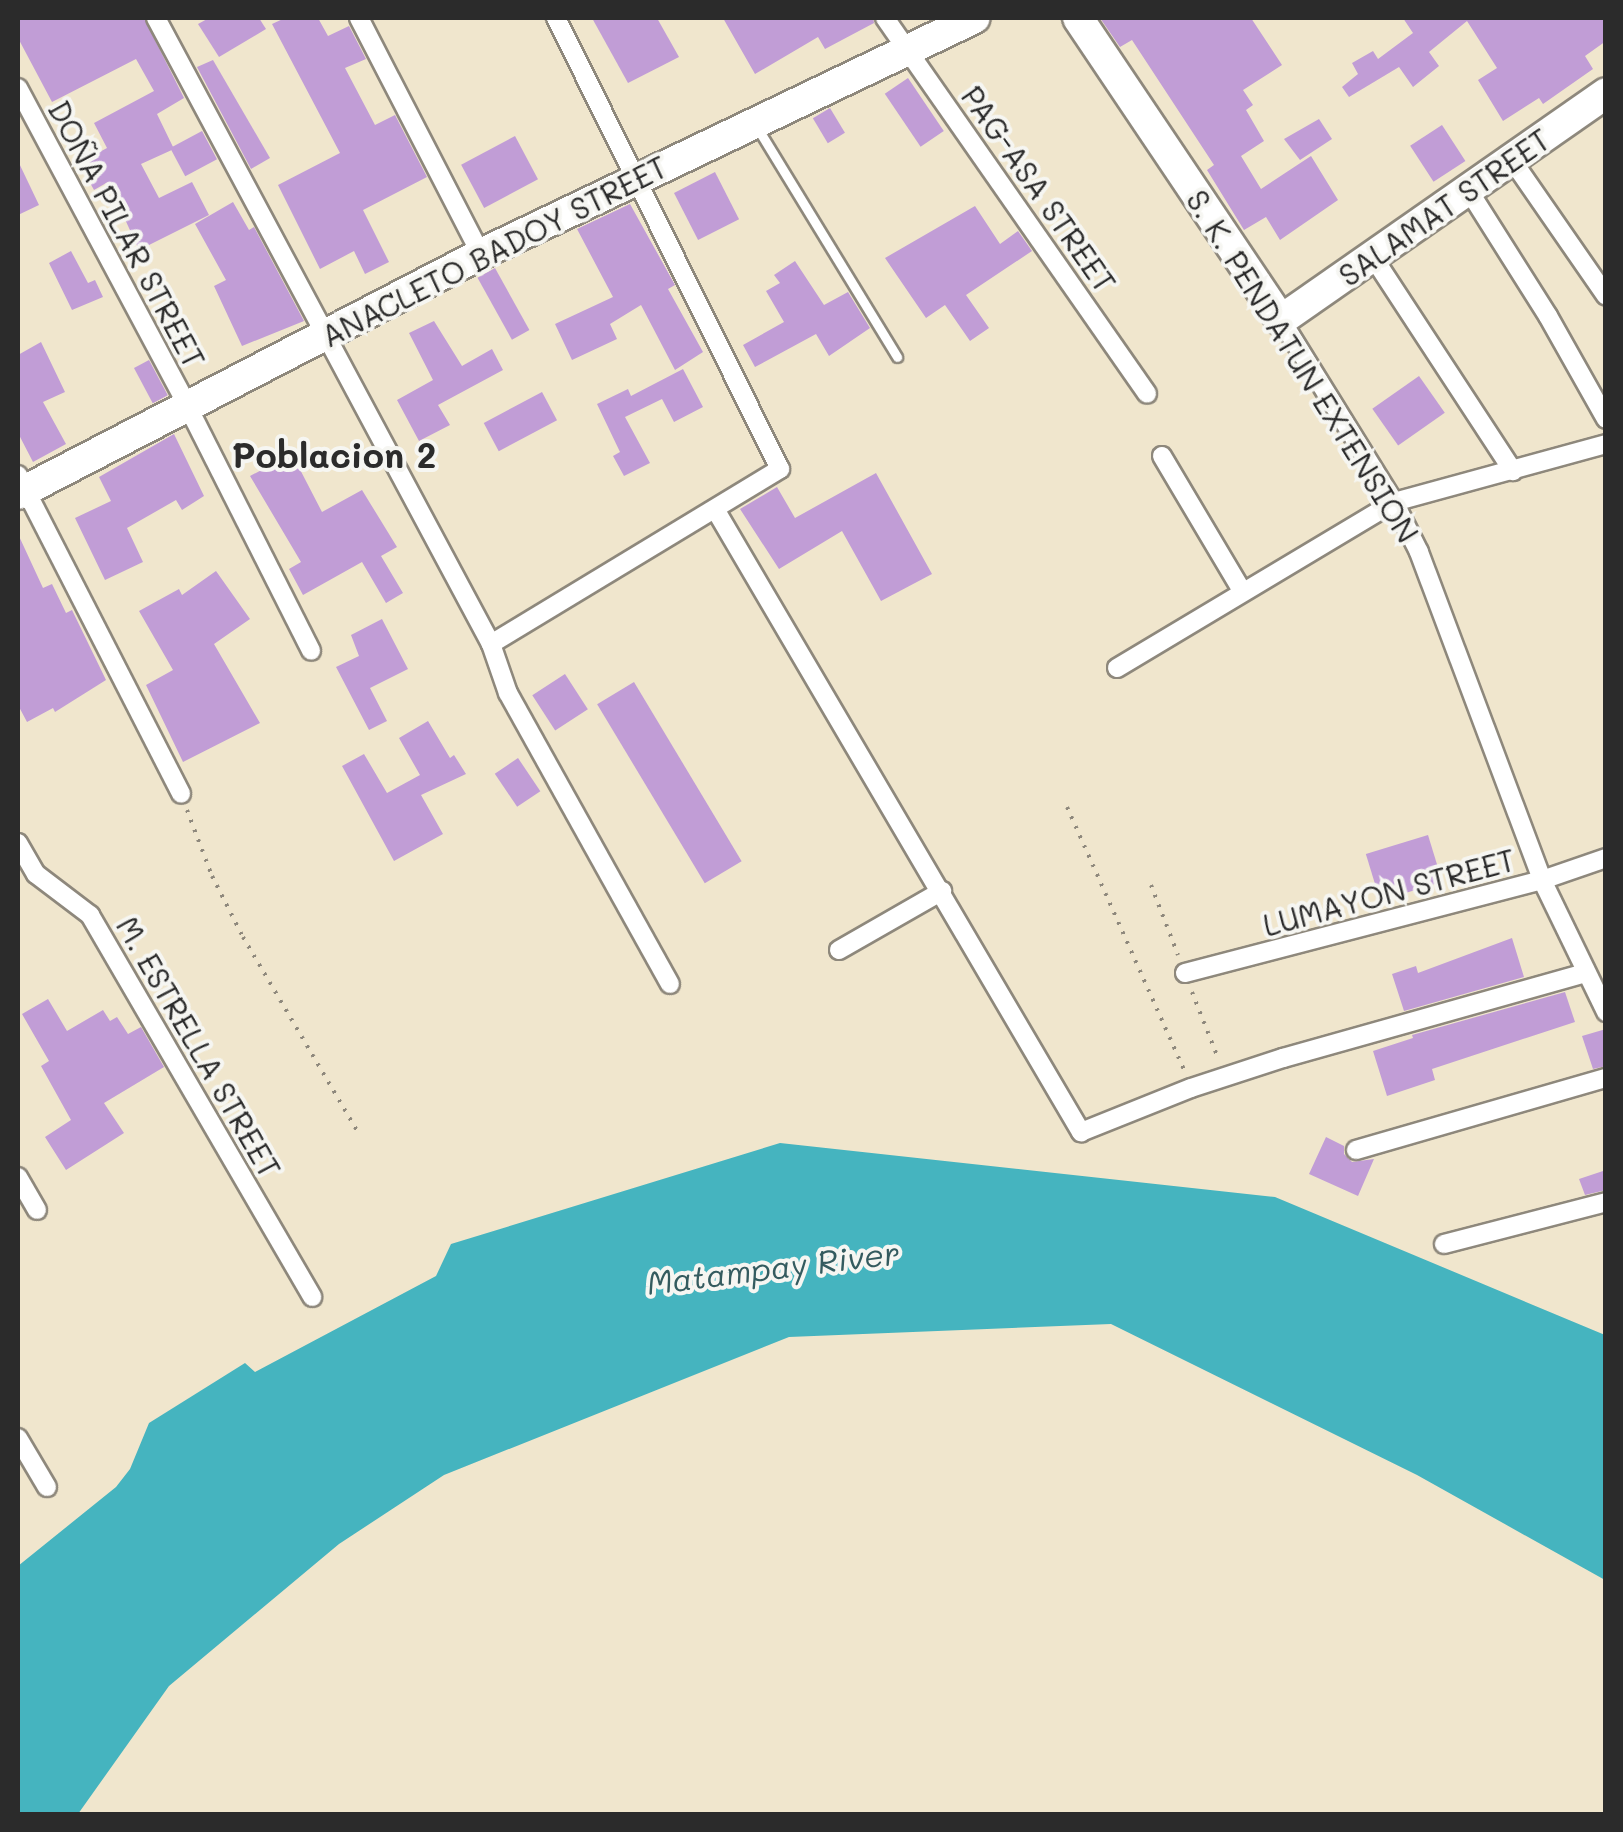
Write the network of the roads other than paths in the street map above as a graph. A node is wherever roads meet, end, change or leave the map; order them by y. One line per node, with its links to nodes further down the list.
1 (156, 18): 18 (street)
2 (358, 18): 14 (street)
3 (556, 18): 12 (street)
4 (884, 18): 7 (street, PAG-ASA STREET)
5 (976, 18): 7 (main road, ANACLETO BADOY STREET)
6 (1078, 18): 17 (main road, S. K. PENDATUN EXTENSION)
7 (906, 49): 10 (main road, ANACLETO BADOY STREET); 20 (street, PAG-ASA STREET)
8 (18, 88): 21 (street, DOÑA PILAR STREET)
9 (1606, 93): 11 (main road, SALAMAT STREET)
10 (754, 122): 12 (main road, ANACLETO BADOY STREET); 19 (lane)
11 (1512, 160): 13 (main road, SALAMAT STREET); 16 (street)
12 (638, 179): 14 (main road, ANACLETO BADOY STREET); 28 (street)
13 (1470, 191): 15 (main road, SALAMAT STREET); 22 (street)
14 (481, 254): 18 (main road, ANACLETO BADOY STREET)
15 (1373, 257): 17 (main road, SALAMAT STREET); 25 (street)
16 (1606, 296)
17 (1281, 320): 27 (street, S. K. PENDATUN EXTENSION)
18 (325, 335): 21 (main road, ANACLETO BADOY STREET); 30 (street)
19 (897, 357)
20 (1147, 394)
21 (188, 407): 26 (main road, ANACLETO BADOY STREET); 31 (street, DOÑA PILAR STREET)
22 (1606, 419)
23 (1606, 444): 25 (street)
24 (1162, 456): 29 (street)
25 (1513, 472): 27 (street)
26 (20, 486): 33 (street)
27 (1394, 502): 29 (street); 36 (street, S. K. PENDATUN EXTENSION)
28 (715, 509): 30 (street); 37 (street)
29 (1242, 591): 32 (street)
30 (491, 644): 41 (street)
31 (311, 650)
32 (1117, 668)
33 (181, 794)
34 (18, 842): 49 (street, M. ESTRELLA STREET)
35 (1606, 858): 36 (street, LUMAYON STREET)
36 (1542, 880): 39 (street, S. K. PENDATUN EXTENSION); 40 (street, LUMAYON STREET)
37 (942, 891): 38 (street); 39 (street)
38 (838, 950)
39 (1586, 973): 42 (street, S. K. PENDATUN EXTENSION)
40 (1185, 974)
41 (670, 984)
42 (1606, 1012)
43 (1606, 1078): 44 (street)
44 (1356, 1150)
45 (18, 1177): 47 (street)
46 (1606, 1202): 48 (street)
47 (37, 1210)
48 (1444, 1244)
49 (312, 1297)
50 (18, 1438): 51 (street)
51 (47, 1486)

